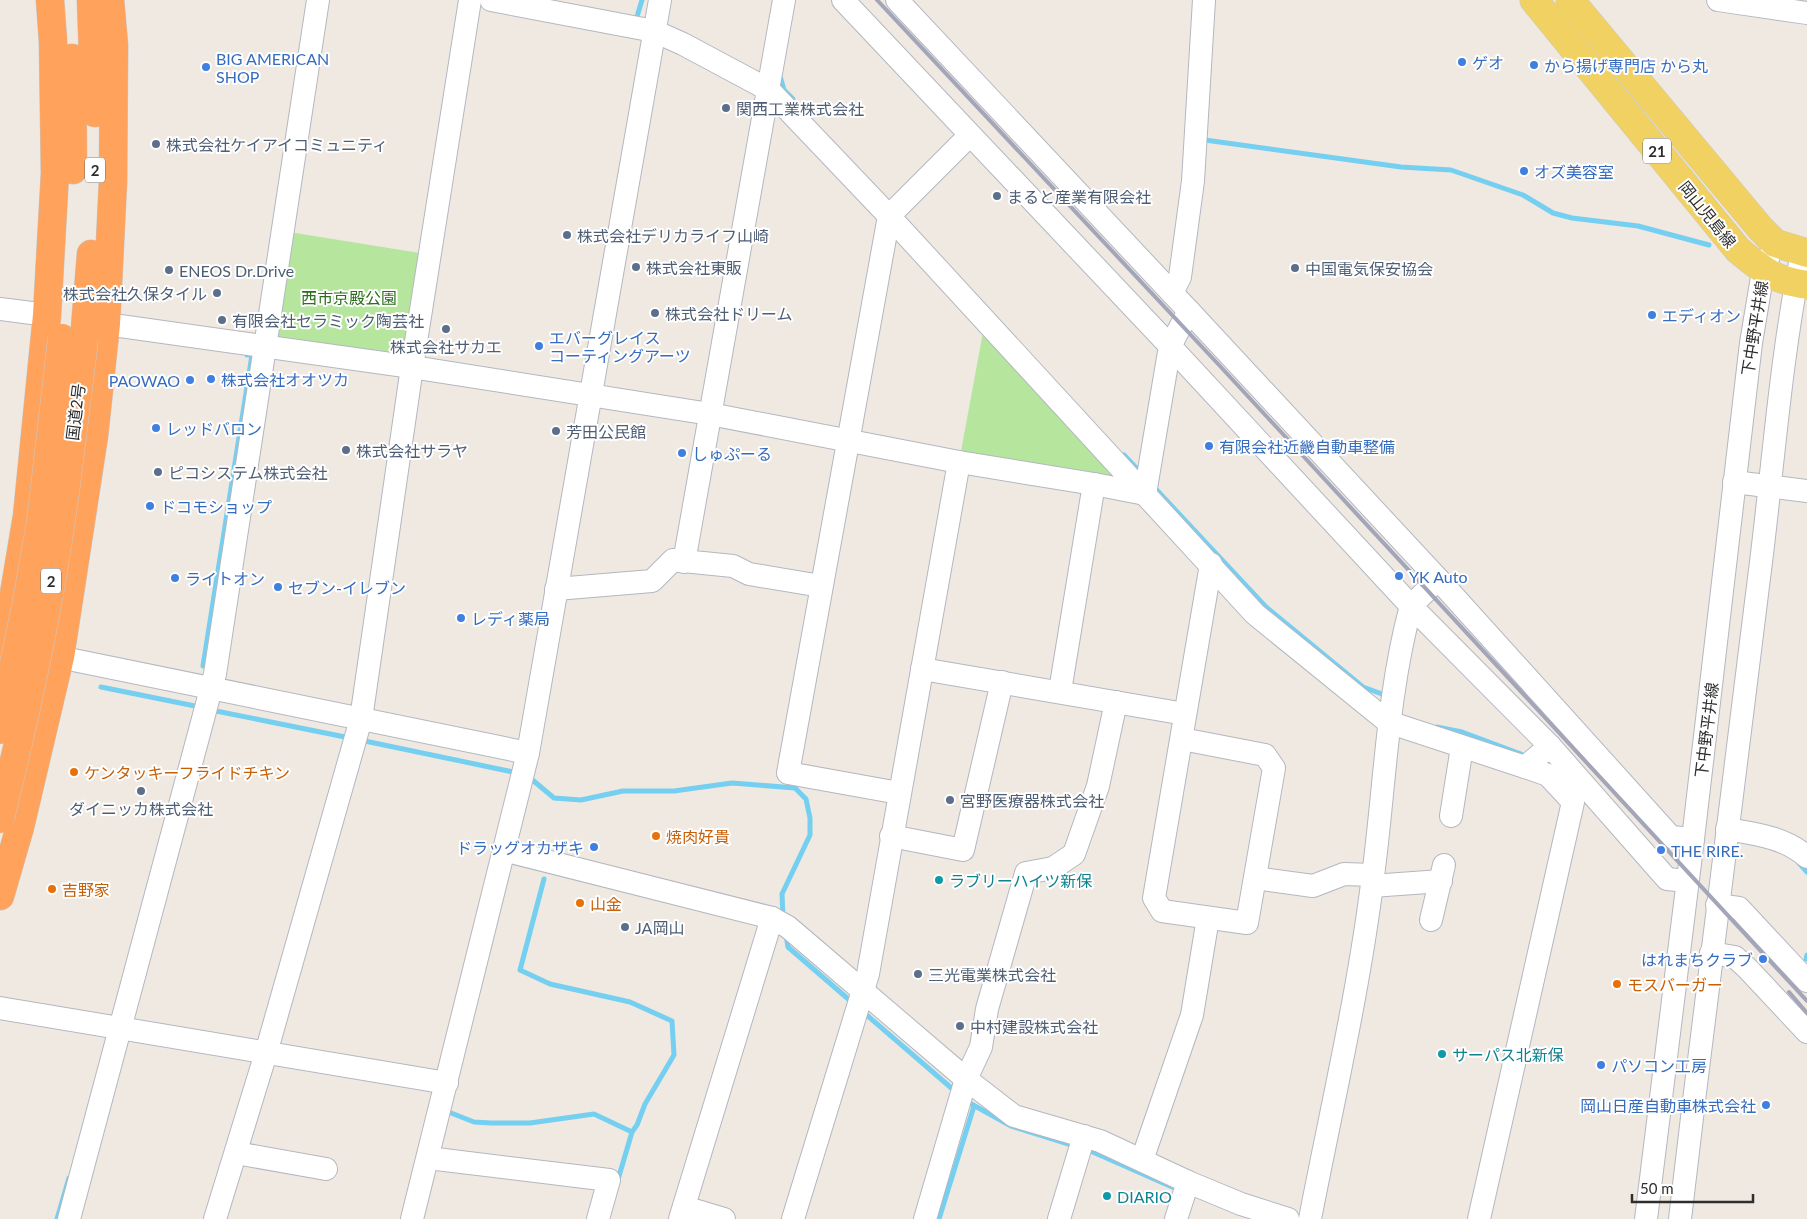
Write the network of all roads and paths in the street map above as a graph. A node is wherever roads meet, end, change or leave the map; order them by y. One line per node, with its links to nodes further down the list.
1 (50, 0): 28 (highway)
2 (69, 0): 29 (highway, 国道2号 / 2)
3 (90, 0): 29 (highway, 国道2号 / 2)
4 (110, 0): 29 (highway)
5 (318, 0): 30 (street)
6 (470, 0): 32 (street)
7 (491, 0): 17 (street)
8 (660, 0): 17 (street)
9 (784, 0): 18 (street)
10 (844, 0): 19 (street)
11 (897, 0): 25 (street)
12 (1204, 0): 25 (street)
13 (1534, 0): 23 (main road, 岡山児島線 / 21)
14 (1570, 0): 21 (main road, 岡山児島線 / 21)
15 (1718, 0): 16 (street)
16 (1807, 13)
17 (654, 31): 18 (street); 33 (street)
18 (769, 90): 20 (street); 34 (street)
19 (970, 135): 20 (street); 31 (street)
20 (894, 211): 35 (street); 39 (street)
21 (1775, 243): 22 (main road, 岡山児島線 / 21); 23 (street, 下中野平井線)
22 (1805, 253): 24 (street, 下中野平井線)
23 (1763, 271): 24 (main road, 岡山児島線 / 21); 37 (street, 下中野平井線)
24 (1801, 284): 40 (street, 下中野平井線)
25 (1172, 293): 27 (street)
26 (0, 309): 28 (street)
27 (1189, 311): 31 (street); 44 (street)
28 (47, 315): 48 (highway)
29 (84, 334): 30 (street); 49 (highway); 57 (highway, 国道2号 / 2, bridge); 66 (highway, 国道2号 / 2, bridge)
30 (265, 346): 32 (street); 53 (street)
31 (1170, 346): 39 (street); 47 (street)
32 (412, 367): 33 (street); 58 (street)
33 (589, 396): 34 (street); 46 (street)
34 (710, 414): 35 (street); 42 (street)
35 (848, 441): 36 (street); 45 (street)
36 (959, 462): 38 (street); 50 (street)
37 (1734, 482): 40 (street); 69 (street, 下中野平井線)
38 (1094, 484): 39 (street); 52 (street)
39 (1146, 484): 43 (street)
40 (1771, 488): 41 (street); 67 (street, 下中野平井線)
41 (1807, 491)
42 (684, 562): 45 (street); 46 (street)
43 (1210, 564): 55 (street); 56 (street)
44 (1438, 579): 47 (street); 69 (street)
45 (822, 586): 64 (street)
46 (556, 589): 63 (street)
47 (1412, 606): 55 (street); 60 (street)
48 (2, 655): 49 (street)
49 (60, 657): 53 (street); 75 (highway)
50 (922, 669): 51 (street); 64 (street)
51 (1002, 682): 52 (street); 68 (street)
52 (1060, 691): 54 (street)
53 (209, 702): 58 (street); 84 (street)
54 (1116, 702): 56 (street); 88 (street)
55 (1391, 712): 61 (street); 73 (street)
56 (1185, 714): 59 (street)
57 (0, 730)
58 (358, 732): 63 (street); 86 (street)
59 (1182, 738): 72 (street); 77 (street)
60 (1550, 746): 62 (street); 74 (street)
61 (1462, 747): 62 (street); 65 (street)
62 (1525, 767): 107 (street)
63 (524, 768): 70 (street)
64 (899, 793): 68 (street)
65 (1451, 816)
66 (0, 819)
67 (1727, 829): 71 (street); 76 (street, 下中野平井線)
68 (891, 836): 82 (street)
69 (1693, 839): 74 (street, 下中野平井線)
70 (503, 850): 79 (street); 87 (street)
71 (1807, 857)
72 (1255, 878): 73 (street); 77 (street)
73 (1372, 881): 78 (street); 106 (street)
74 (1688, 881): 108 (street, 下中野平井線)
75 (0, 896)
76 (1717, 905): 80 (street, 下中野平井線); 81 (street)
77 (1208, 918): 92 (street)
78 (1432, 920)
79 (780, 922): 82 (street); 95 (street)
80 (1711, 953): 85 (street); 109 (street, 下中野平井線)
81 (1807, 981)
82 (860, 1002): 88 (street); 102 (street)
83 (0, 1008): 84 (street)
84 (115, 1032): 86 (street); 97 (street)
85 (1807, 1032)
86 (264, 1059): 87 (street); 90 (street)
87 (447, 1083): 91 (street)
88 (962, 1090): 89 (street); 103 (street)
89 (1082, 1144): 92 (street); 104 (street)
90 (236, 1153): 93 (street); 98 (street)
91 (428, 1158): 99 (street); 100 (street)
92 (1142, 1160): 94 (street)
93 (326, 1169)
94 (1186, 1189): 96 (street); 105 (street)
95 (682, 1213): 101 (street)
96 (1276, 1217)
97 (69, 1219)
98 (216, 1219)
99 (412, 1219)
100 (598, 1219)
101 (724, 1219)
102 (792, 1219)
103 (925, 1219)
104 (1059, 1219)
105 (1176, 1219)
106 (1310, 1219)
107 (1479, 1219)
108 (1646, 1219)
109 (1680, 1219)

